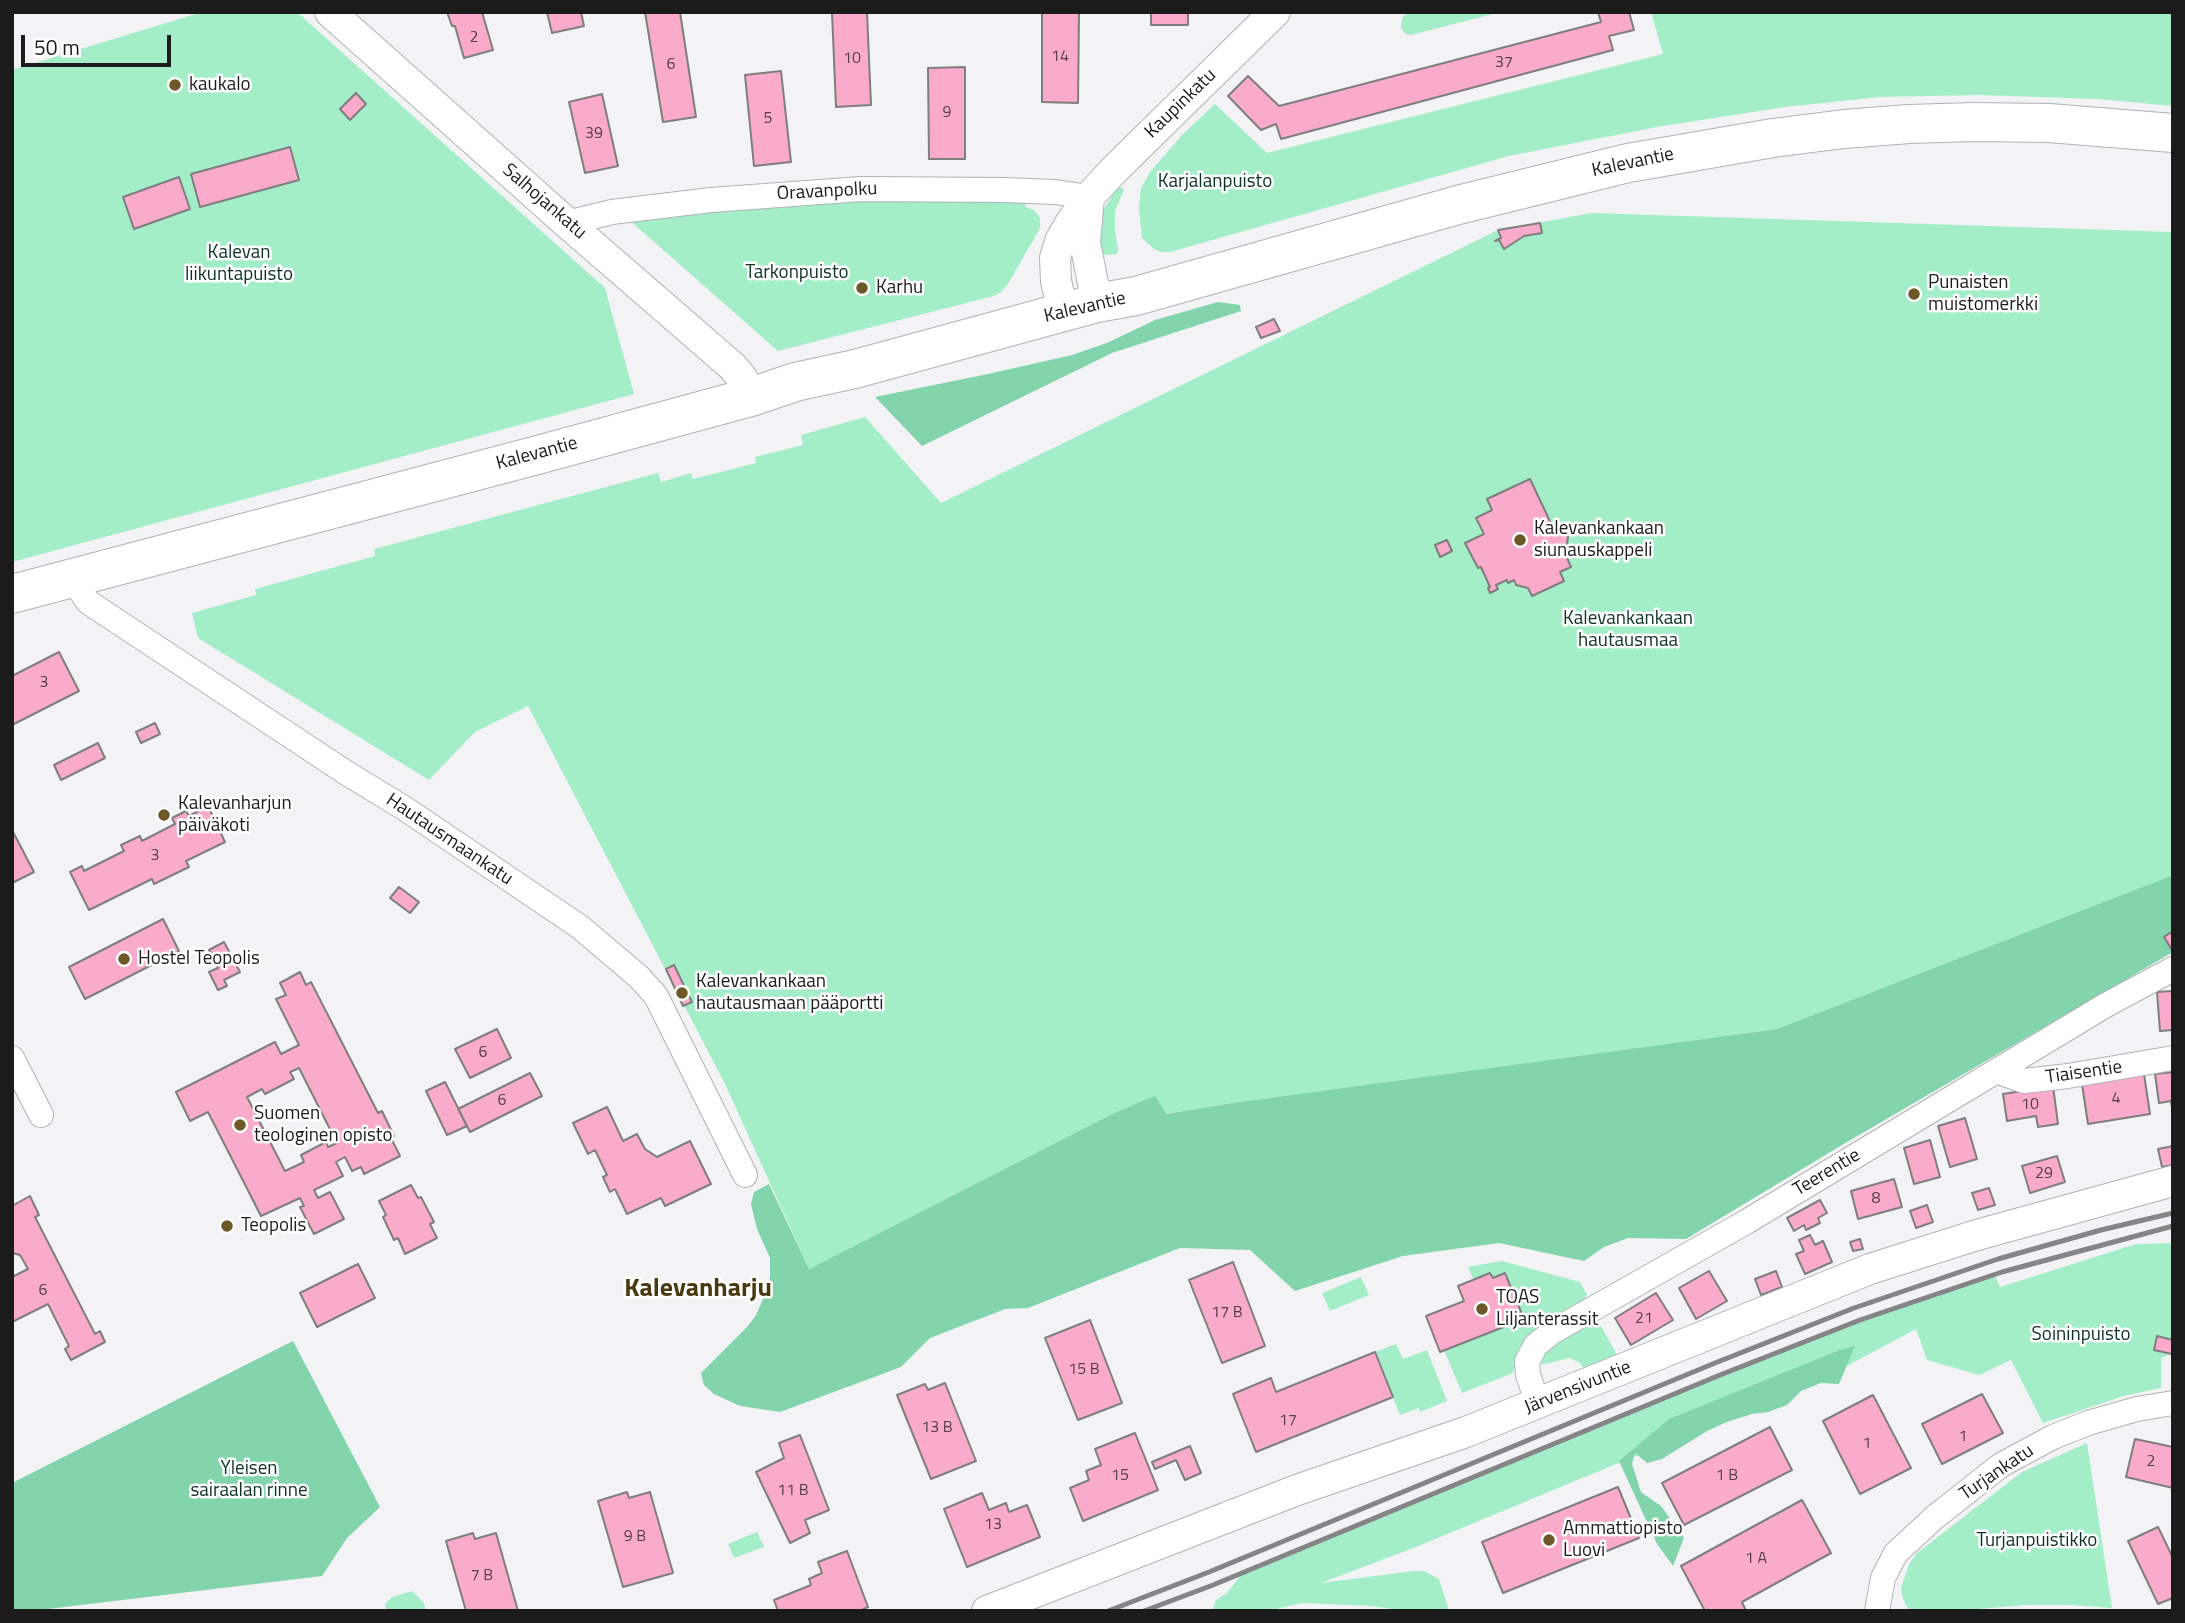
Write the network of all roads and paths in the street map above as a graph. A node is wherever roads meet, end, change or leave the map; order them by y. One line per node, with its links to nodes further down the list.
1 (330, 12): 5 (street, Salhojankatu)
2 (1275, 12): 4 (street, Kaupinkatu)
3 (2173, 133): 6 (main road, Kalevantie)
4 (1089, 197): 5 (street, Oravanpolku); 6 (street)
5 (567, 223): 7 (street, Salhojankatu)
6 (1080, 308): 7 (main road, Kalevantie)
7 (751, 397): 8 (main road, Kalevantie)
8 (75, 578): 9 (main road, Kalevantie); 15 (street, Hautausmaankatu)
9 (12, 594)
10 (2169, 973): 13 (street, Teerentie)
11 (12, 1058): 14 (street)
12 (2173, 1058): 13 (street, Tiaisentie)
13 (1996, 1071): 18 (street, Teerentie)
14 (41, 1115)
15 (745, 1175)
16 (2173, 1181): 18 (street, Järvensivuntie)
17 (2173, 1403): 20 (street, Turjankatu)
18 (1538, 1404): 19 (street, Järvensivuntie)
19 (987, 1611)
20 (1877, 1611)

